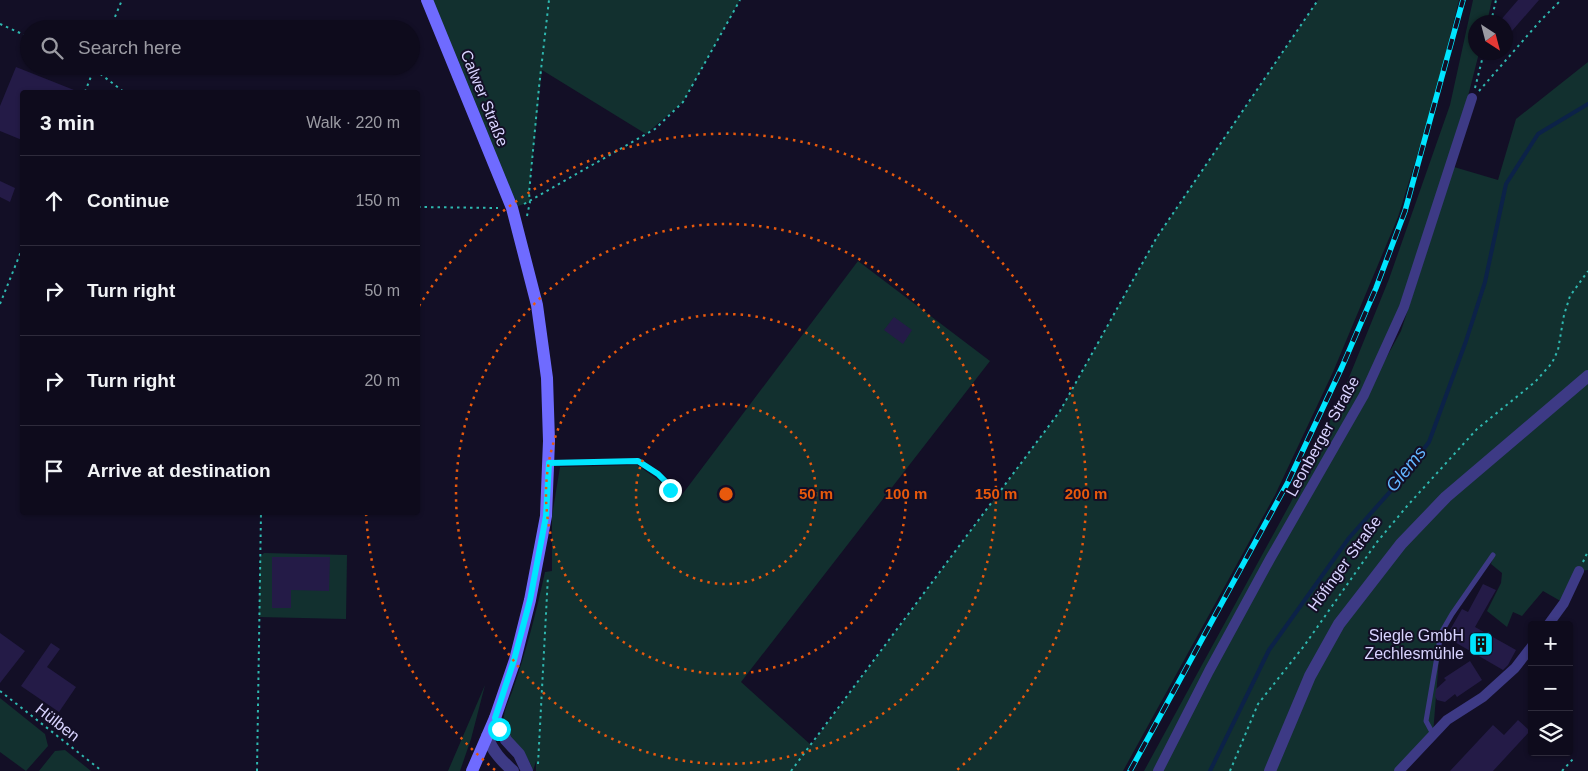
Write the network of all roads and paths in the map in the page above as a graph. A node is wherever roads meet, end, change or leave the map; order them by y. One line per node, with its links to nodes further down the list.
1 (122, 0): 9 (path)
2 (427, 0): 19 (main road, Calwer Straße)
3 (549, 0): 4 (path)
4 (740, 0)
5 (1318, 0): 43 (path)
6 (1496, 0): 8 (path)
7 (1562, 0): 17 (path)
8 (1493, 15)
9 (114, 20)
10 (0, 24): 11 (path)
11 (20, 34)
12 (1482, 60): 17 (path)
13 (92, 75): 15 (path)
14 (104, 75): 16 (path)
15 (86, 90)
16 (122, 90)
17 (1472, 98): 44 (street, Leonberger Straße)
18 (420, 207): 19 (path)
19 (512, 208): 24 (main road, Calwer Straße)
20 (20, 254): 22 (path)
21 (1588, 271): 45 (path, Höfinger Straße)
22 (0, 304)
23 (1588, 376): 46 (street, Höfinger Straße)
24 (549, 463): 25 (path); 33 (main road, Calwer Straße)
25 (666, 504)
26 (261, 515): 38 (path)
27 (1493, 555): 34 (lane)
28 (1579, 570): 30 (street)
29 (548, 572): 42 (path)
30 (1551, 621)
31 (1528, 651): 34 (street)
32 (0, 691): 37 (path, Hülben)
33 (495, 718): 35 (main road, Calwer Straße); 41 (street)
34 (1433, 734): 47 (street)
35 (487, 736): 39 (main road, Calwer Straße); 40 (street)
36 (1572, 759): 48 (path)
37 (102, 771)
38 (257, 771)
39 (472, 771)
40 (513, 771)
41 (528, 771)
42 (536, 771)
43 (791, 771)
44 (1158, 771)
45 (1230, 771)
46 (1270, 771)
47 (1399, 771)
48 (1562, 771)

